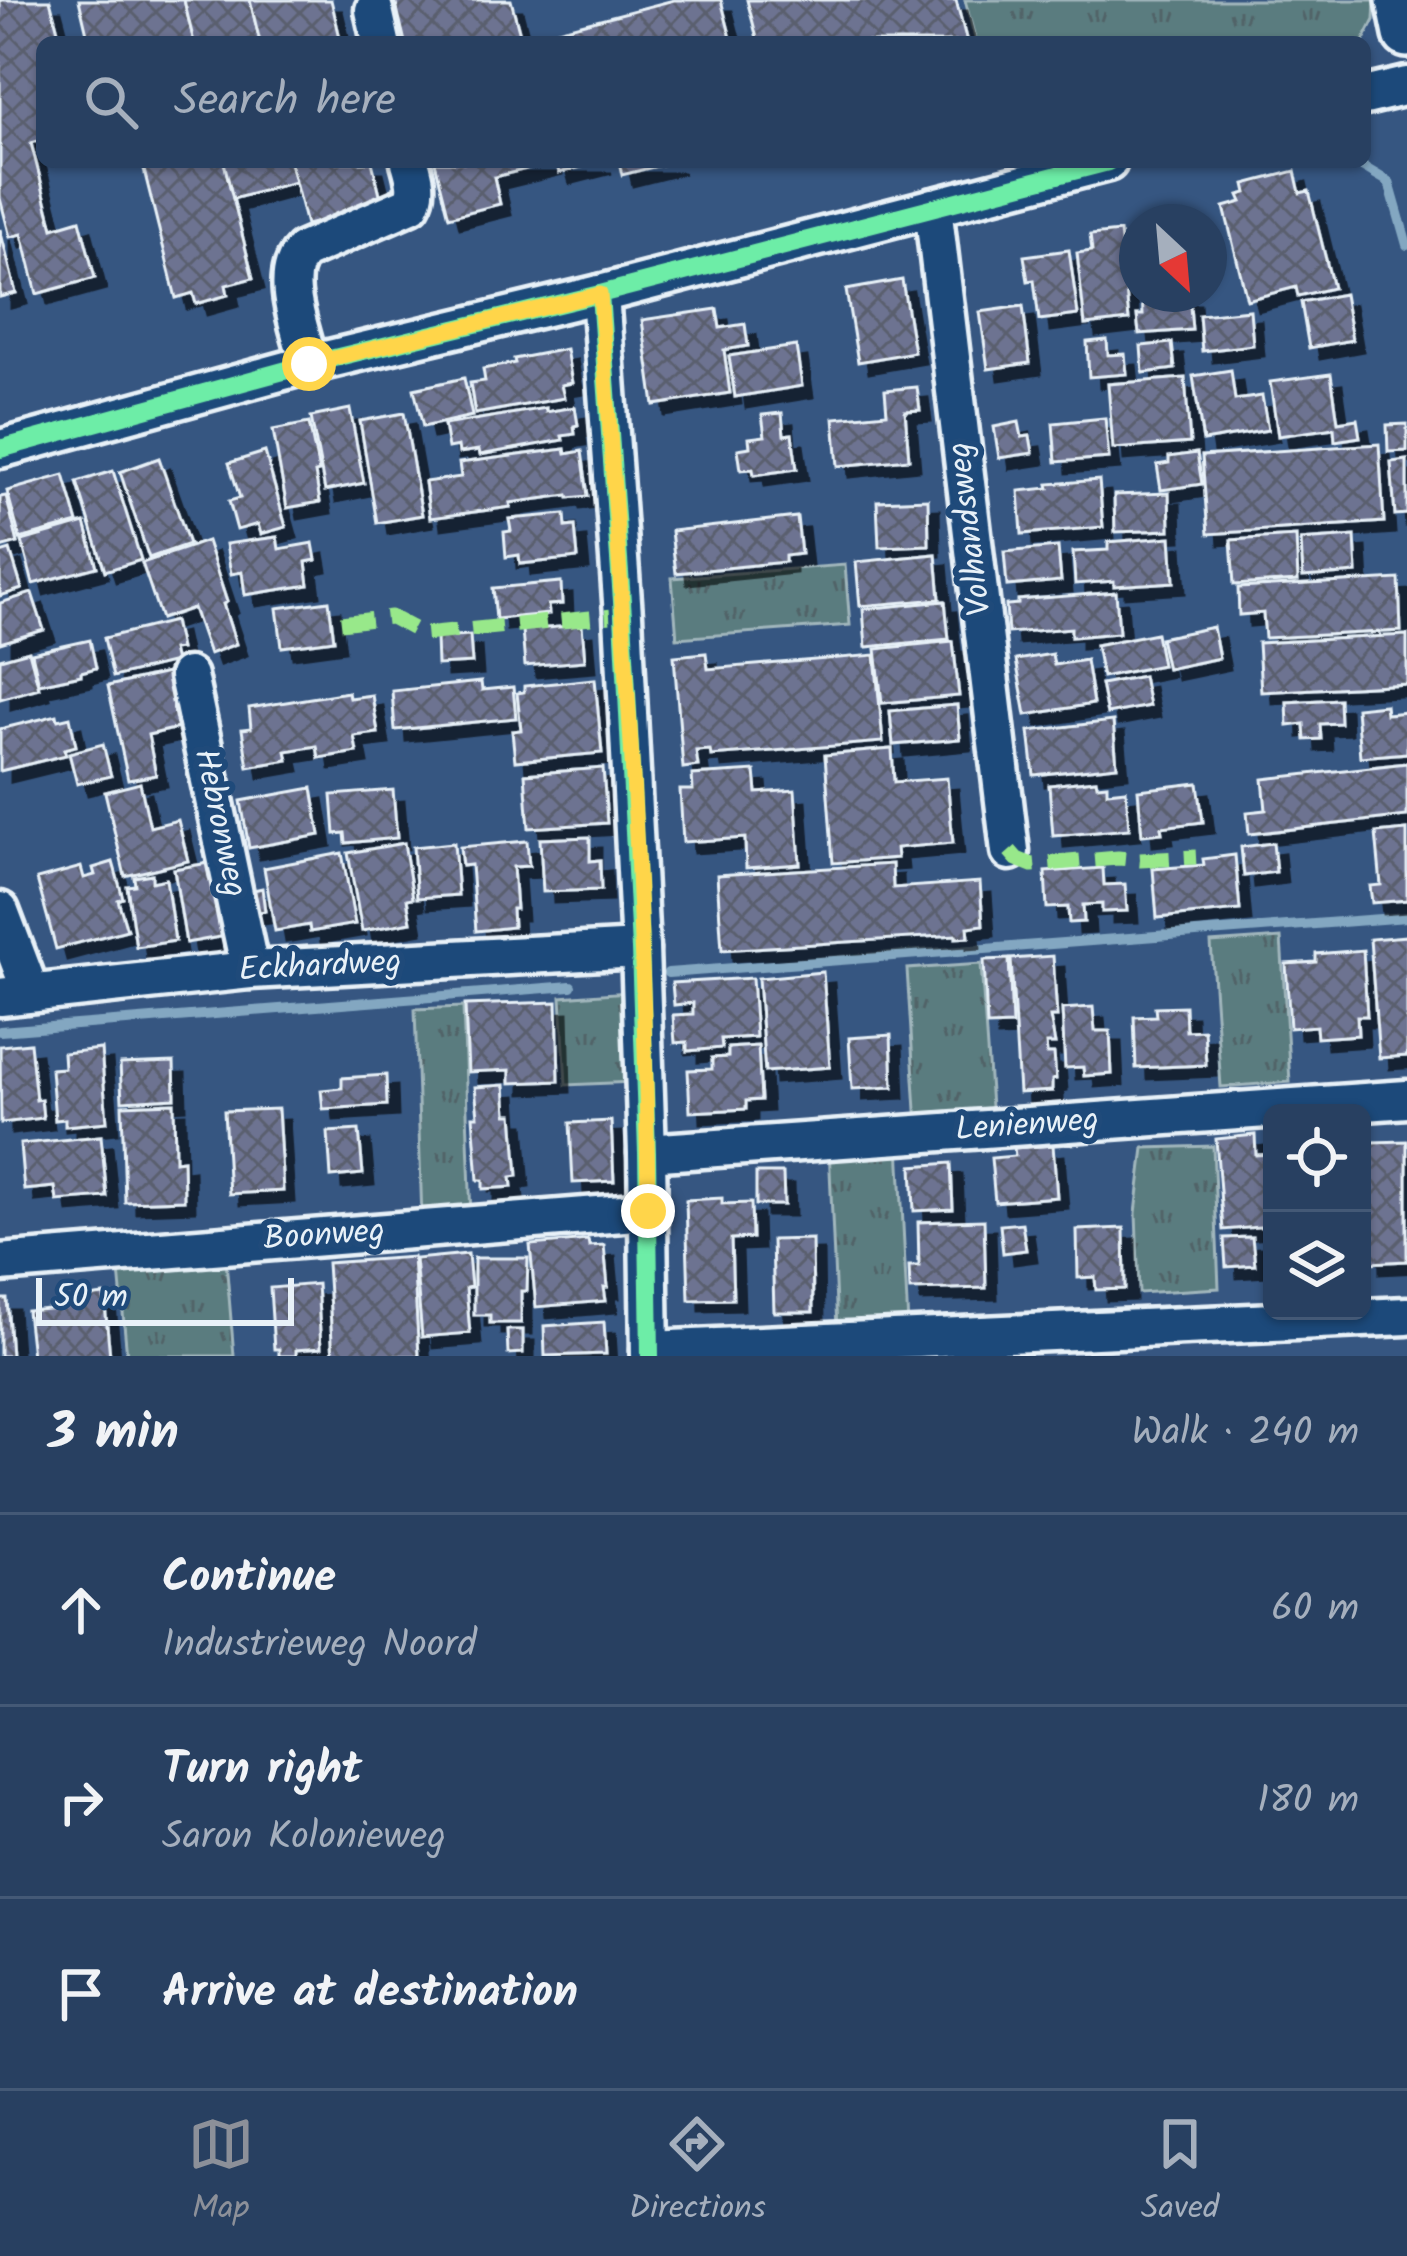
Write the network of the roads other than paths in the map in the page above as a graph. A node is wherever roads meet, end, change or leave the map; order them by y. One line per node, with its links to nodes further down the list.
1 (1400, 0): 2 (main road)
2 (1407, 34)
3 (1407, 86): 4 (street)
4 (1371, 95)
5 (412, 168): 9 (street)
6 (1084, 168): 7 (street)
7 (933, 206): 8 (street); 12 (street, Volhandsweg)
8 (600, 294): 9 (street); 14 (street)
9 (309, 364): 10 (street)
10 (0, 449)
11 (188, 676): 15 (street, Hebronweg)
12 (1010, 850)
13 (0, 911): 16 (street)
14 (640, 949): 15 (street, Eckhardweg); 18 (street)
15 (250, 970): 16 (street, Eckhardweg)
16 (16, 995)
17 (1407, 1100): 18 (street, Lenienweg)
18 (647, 1153): 19 (street)
19 (648, 1211): 20 (street, Boonweg); 22 (street)
20 (0, 1263)
21 (1407, 1316): 22 (street)
22 (650, 1353)

